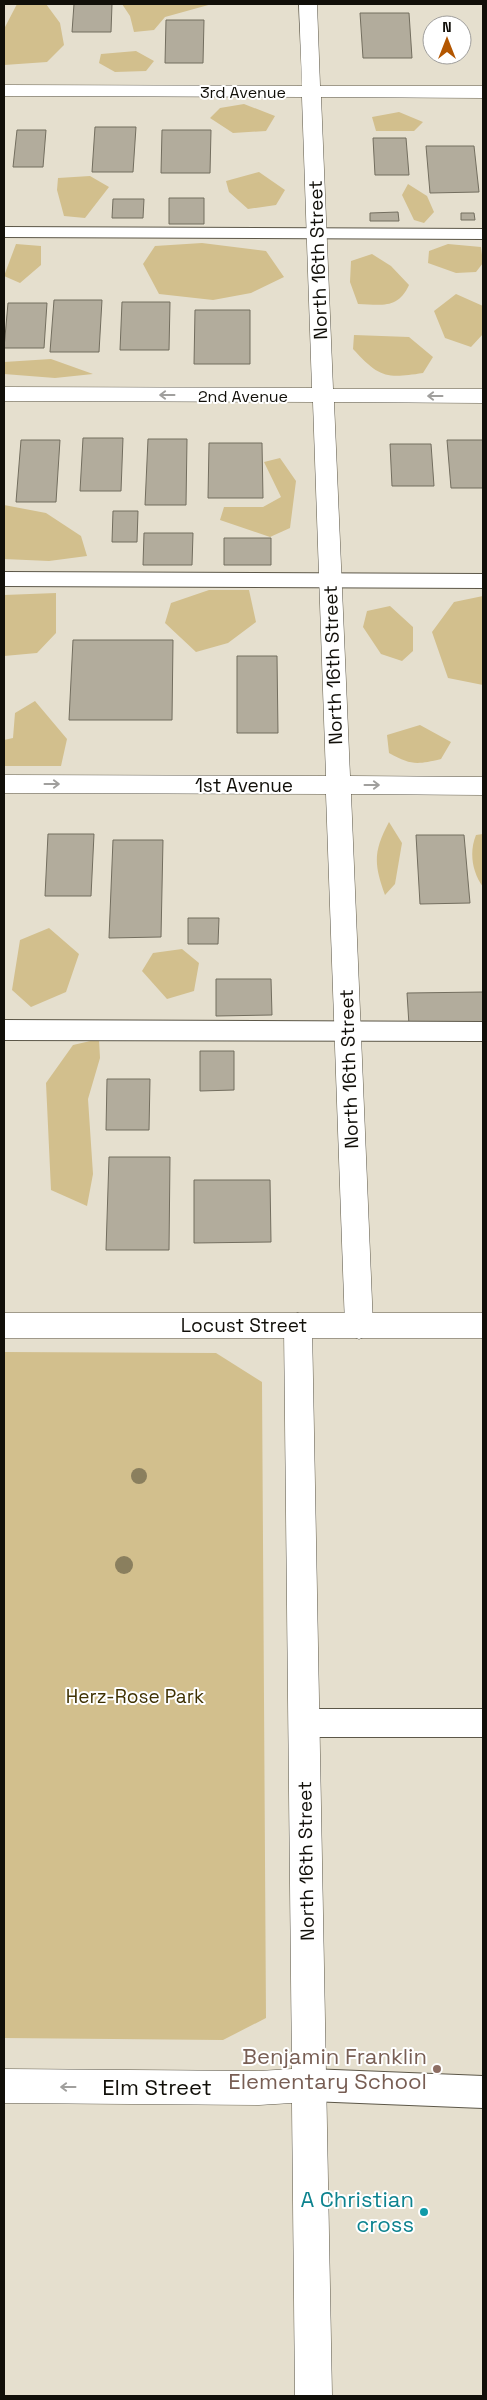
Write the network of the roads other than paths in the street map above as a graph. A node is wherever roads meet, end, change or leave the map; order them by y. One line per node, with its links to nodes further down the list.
1 (308, 4): 3 (street, North 16th Street)
2 (4, 91): 3 (street, 3rd Avenue)
3 (311, 92): 4 (street, 3rd Avenue); 6 (street, North 16th Street)
4 (483, 92)
5 (4, 232): 6 (lane)
6 (317, 234): 7 (lane); 9 (street, North 16th Street)
7 (483, 234)
8 (4, 394): 9 (street, 2nd Avenue, one-way to 8)
9 (323, 396): 10 (street, 2nd Avenue, one-way to 9); 12 (street, North 16th Street)
10 (483, 396)
11 (4, 579): 12 (lane)
12 (330, 580): 13 (lane); 15 (street, North 16th Street)
13 (483, 581)
14 (4, 784): 15 (street, 1st Avenue, one-way to 15)
15 (338, 785): 16 (street, 1st Avenue, one-way to 16); 18 (street, North 16th Street)
16 (483, 786)
17 (4, 1030): 18 (lane)
18 (348, 1032): 19 (lane); 22 (street, North 16th Street)
19 (483, 1032)
20 (4, 1324): 21 (street, Locust Street)
21 (298, 1326): 22 (street, Locust Street); 24 (street, North 16th Street)
22 (359, 1326): 23 (street, Locust Street)
23 (483, 1326)
24 (304, 1723): 25 (lane); 27 (street, North 16th Street)
25 (483, 1723)
26 (4, 2086): 27 (street, Elm Street, one-way to 26)
27 (310, 2086): 28 (lane); 29 (street, North 16th Street)
28 (483, 2092)
29 (314, 2396)

